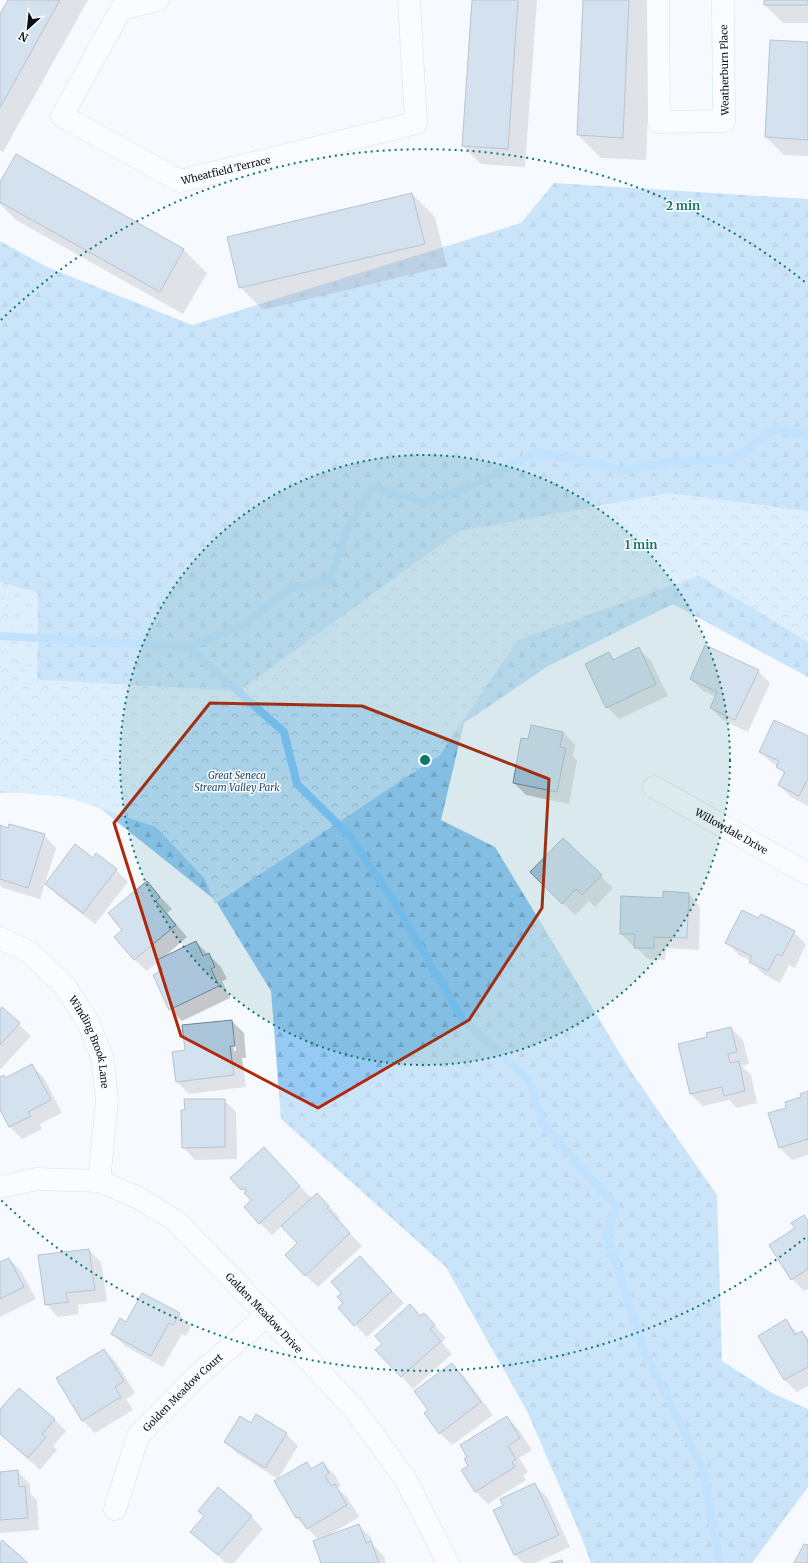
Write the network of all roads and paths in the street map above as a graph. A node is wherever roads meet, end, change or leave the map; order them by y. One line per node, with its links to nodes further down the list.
1 (158, 0): 2 (street, Wheatfield Terrace)
2 (410, 0)
3 (658, 0): 4 (street, Weatherburn Place)
4 (723, 0)
5 (654, 787): 6 (street, Willowdale Drive)
6 (808, 874)
7 (0, 938): 8 (street, Winding Brook Lane)
8 (99, 1181): 9 (street, Golden Meadow Drive); 10 (street, Golden Meadow Drive)
9 (0, 1186)
10 (267, 1315): 11 (street, Golden Meadow Court); 12 (street, Golden Meadow Drive)
11 (114, 1509)
12 (448, 1563)

